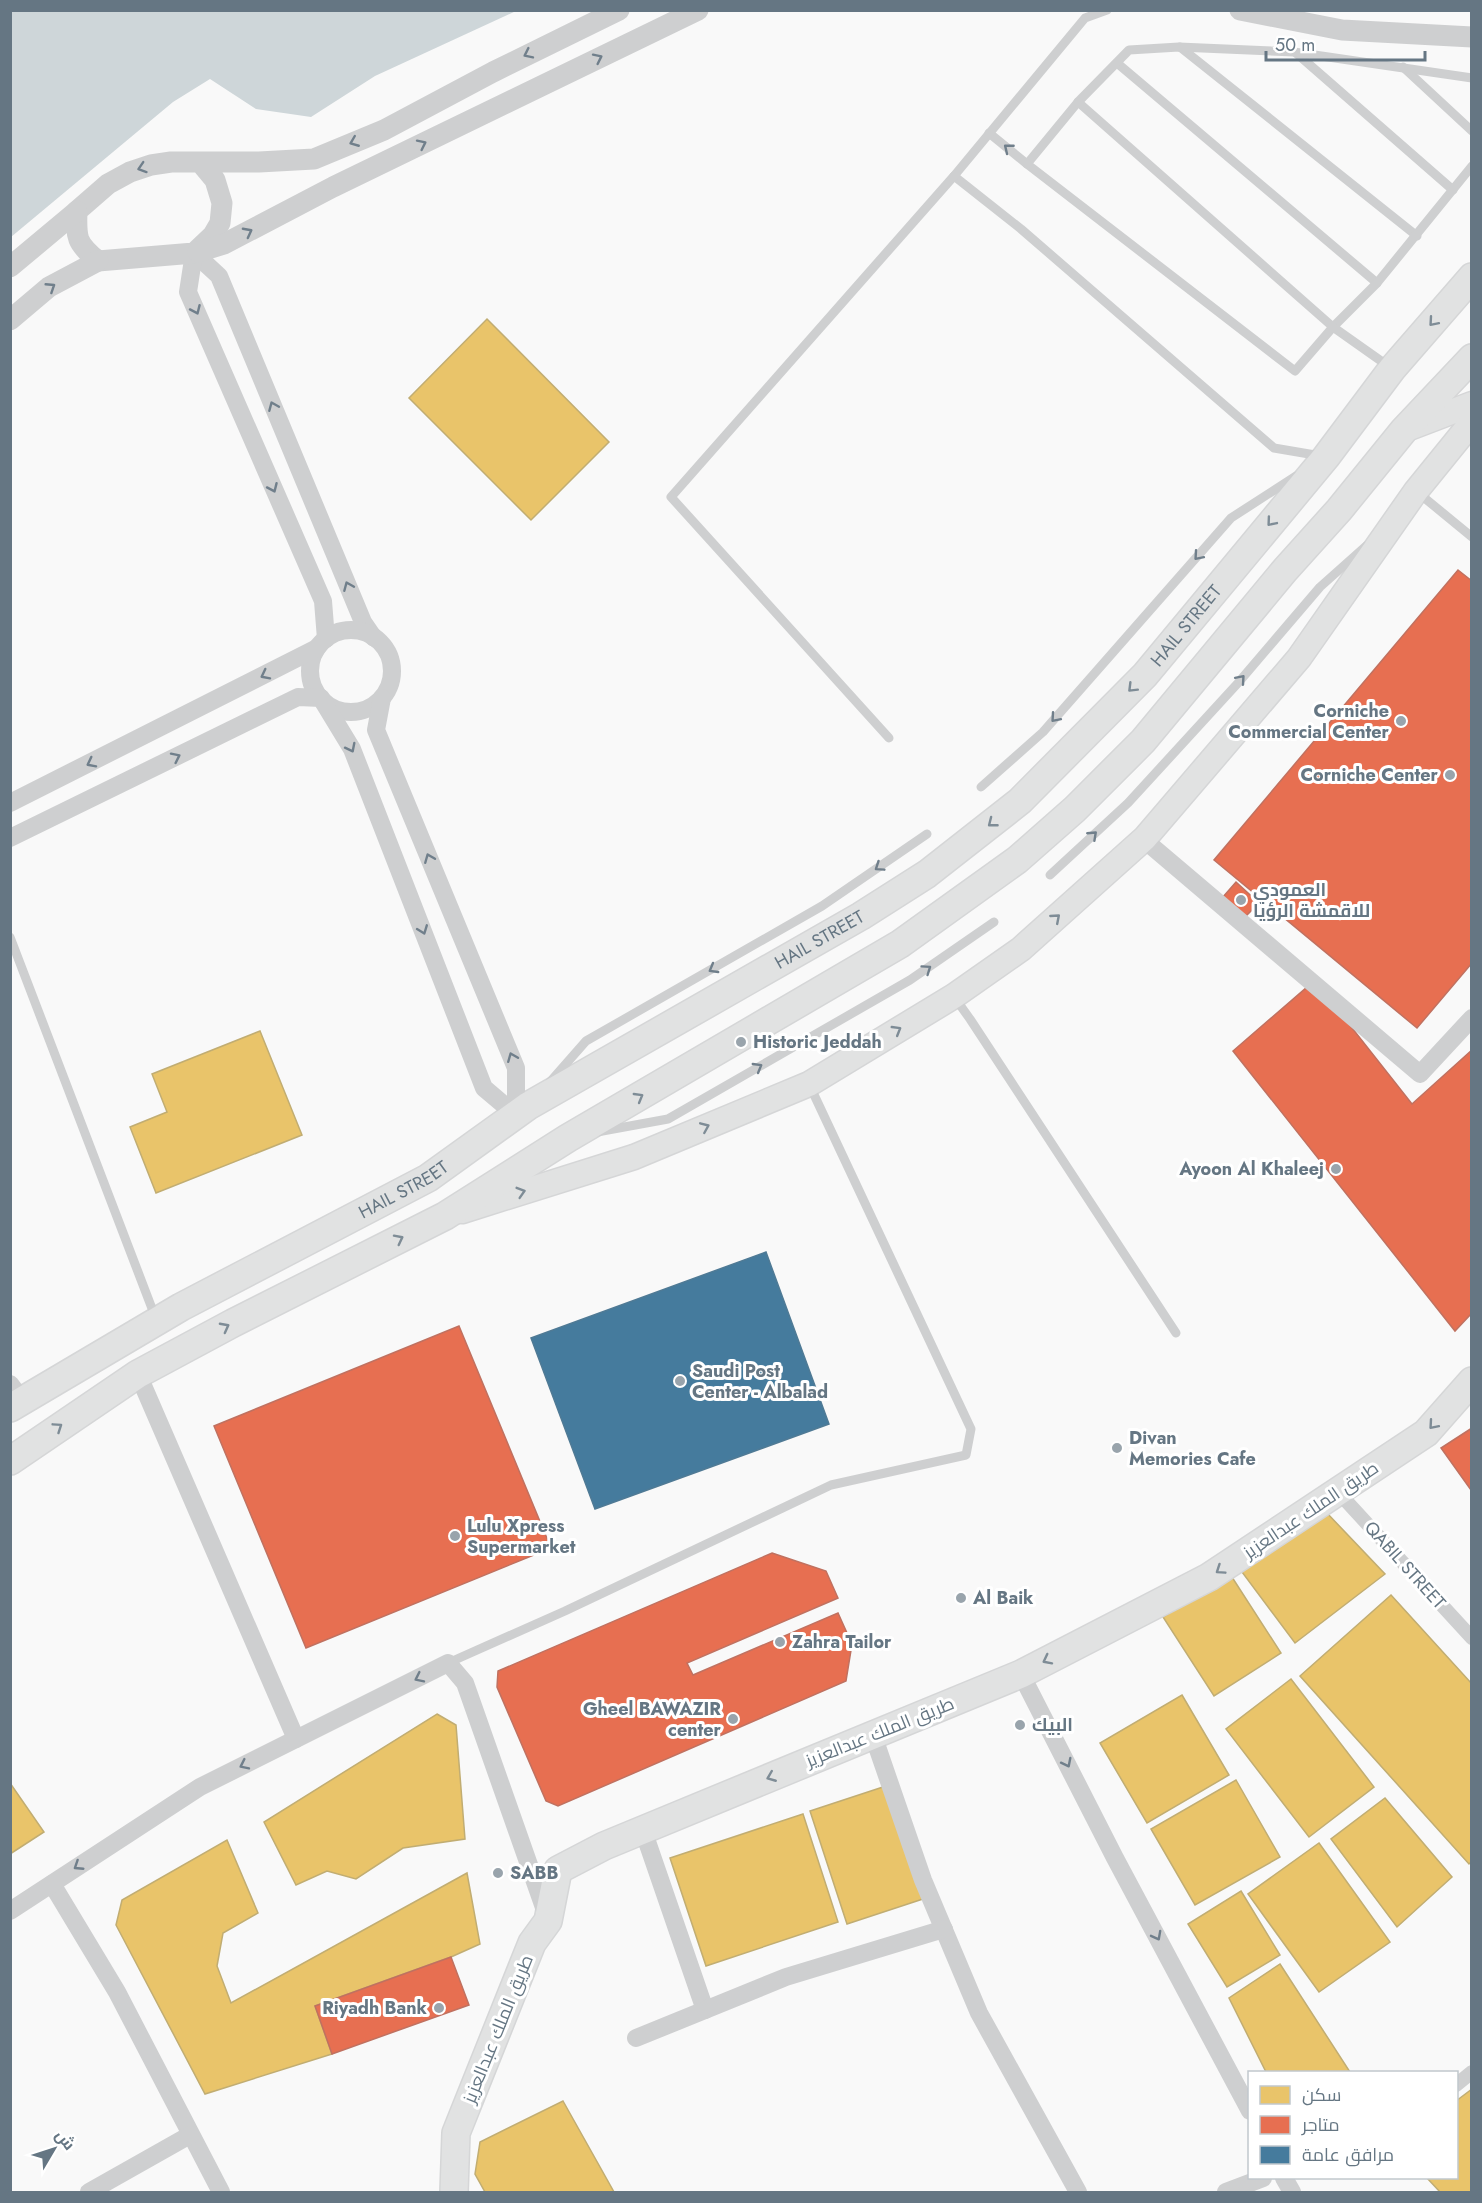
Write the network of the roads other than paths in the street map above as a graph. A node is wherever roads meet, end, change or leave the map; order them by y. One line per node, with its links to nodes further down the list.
1 (619, 10): 14 (street, one-way to 14)
2 (698, 10): 21 (street, one-way to 2)
3 (1107, 10): 13 (lane)
4 (1240, 10): 5 (street)
5 (1472, 37)
6 (1179, 47): 7 (lane); 8 (lane); 20 (lane)
7 (1294, 51): 9 (lane); 18 (lane)
8 (1117, 63): 11 (lane); 25 (lane)
9 (1403, 67): 10 (lane); 12 (lane)
10 (1472, 78)
11 (1078, 102): 15 (lane); 27 (lane)
12 (1472, 131)
13 (989, 133): 15 (lane, one-way to 13); 17 (lane)
14 (200, 162): 19 (street, one-way to 19); 21 (street)
15 (1027, 164): 27 (lane)
16 (1472, 166): 18 (lane)
17 (954, 176): 33 (lane); 41 (lane)
18 (1453, 190): 20 (lane)
19 (77, 211): 22 (street); 23 (street)
20 (1417, 236): 25 (lane)
21 (194, 253): 22 (street); 37 (street, one-way to 21); 38 (street, one-way to 38)
22 (98, 261): 26 (street, one-way to 22)
23 (10, 267)
24 (1472, 277): 29 (main road, HAIL STREET, one-way to 29)
25 (1377, 283): 27 (lane)
26 (10, 320)
27 (1333, 327): 29 (lane)
28 (1472, 358): 32 (main road)
29 (1392, 369): 33 (main road, HAIL STREET)
30 (1472, 404): 32 (main road)
31 (1472, 422): 34 (main road)
32 (1404, 430): 54 (main road, one-way to 32)
33 (1326, 457): 42 (lane, one-way to 42); 53 (main road, HAIL STREET, one-way to 53)
34 (1416, 490): 35 (main road); 36 (lane)
35 (1395, 519): 46 (main road); 47 (lane, one-way to 35)
36 (1472, 537)
37 (374, 638): 38 (street); 40 (street)
38 (321, 644): 39 (street); 43 (street, one-way to 43)
39 (321, 698): 40 (street); 45 (street, one-way to 39); 53 (street, one-way to 53)
40 (382, 698): 53 (street, one-way to 40)
41 (889, 738)
42 (981, 788)
43 (10, 803)
44 (927, 834): 53 (lane, one-way to 53)
45 (10, 838)
46 (1142, 838): 50 (main road, one-way to 46); 51 (street)
47 (1050, 875)
48 (994, 922): 54 (lane, one-way to 48)
49 (10, 936): 56 (lane)
50 (954, 996): 52 (main road, one-way to 50); 57 (lane)
51 (1472, 1018)
52 (809, 1084): 55 (main road, one-way to 52); 64 (lane)
53 (522, 1111): 56 (main road, HAIL STREET)
54 (568, 1138): 55 (main road)
55 (446, 1216): 58 (main road, one-way to 55)
56 (157, 1321): 60 (main road, HAIL STREET)
57 (1176, 1333)
58 (138, 1374): 61 (main road, one-way to 58); 67 (street)
59 (1472, 1381): 62 (main road, طريق الملك عبدالعزيز, one-way to 62)
60 (14, 1397)
61 (10, 1461)
62 (1338, 1492): 63 (street, QABIL STREET); 65 (main road, طريق الملك عبدالعزيز, one-way to 65)
63 (1472, 1638)
64 (448, 1663): 67 (street, one-way to 67); 71 (street)
65 (1021, 1674): 66 (main road, طريق الملك عبدالعزيز); 77 (street, one-way to 77)
66 (873, 1735): 68 (main road, طريق الملك عبدالعزيز, one-way to 68); 72 (street)
67 (296, 1739): 69 (street, one-way to 69)
68 (643, 1830): 71 (main road, طريق الملك عبدالعزيز); 73 (street)
69 (52, 1884): 70 (street); 78 (street)
70 (10, 1911)
71 (549, 1921): 83 (main road, طريق الملك عبدالعزيز)
72 (944, 1929): 73 (street); 84 (street)
73 (705, 2010): 74 (street)
74 (636, 2038)
75 (1472, 2072): 76 (street)
76 (1458, 2083)
77 (1248, 2107)
78 (190, 2135): 81 (street); 82 (street)
79 (1261, 2179): 85 (street)
80 (1285, 2179): 86 (street)
81 (89, 2193)
82 (221, 2193)
83 (454, 2193)
84 (1078, 2193)
85 (1226, 2193)
86 (1292, 2193)

